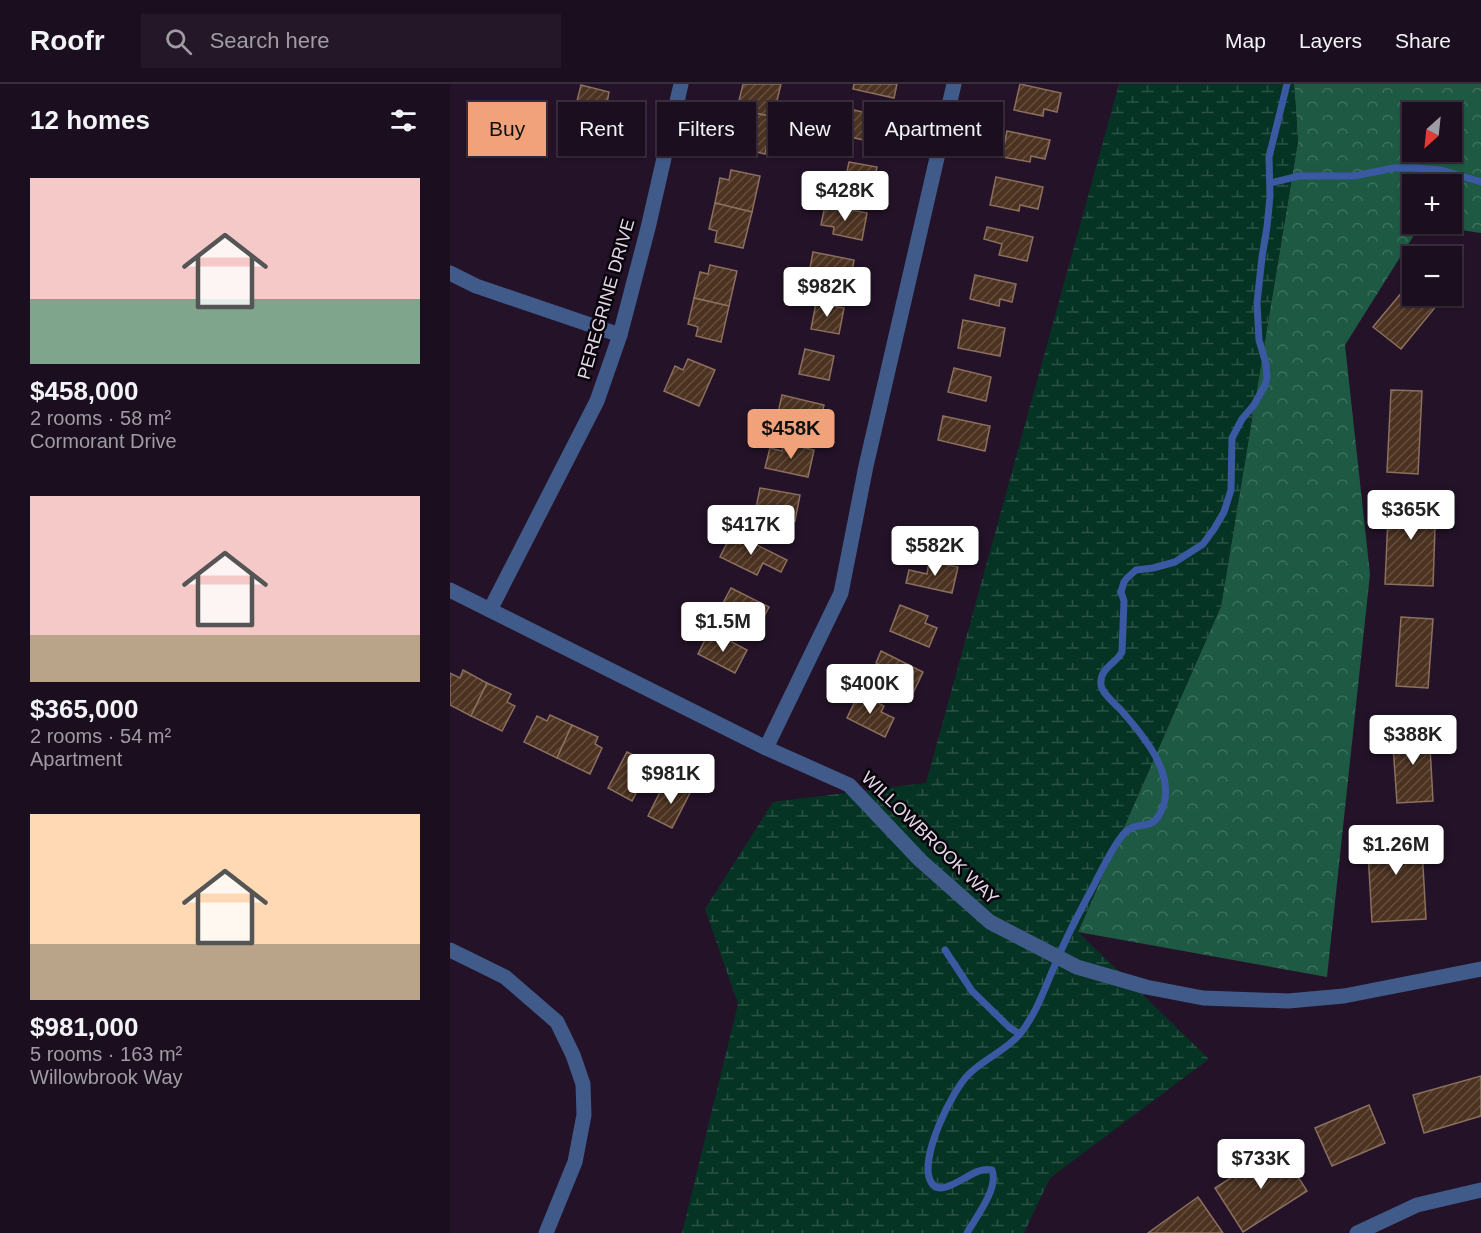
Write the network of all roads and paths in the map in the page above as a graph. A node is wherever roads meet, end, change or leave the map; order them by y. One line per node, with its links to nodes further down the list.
1 (681, 84): 4 (street, PEREGRINE DRIVE)
2 (954, 84): 7 (street)
3 (450, 273): 4 (street)
4 (620, 335): 6 (street, PEREGRINE DRIVE)
5 (450, 590): 6 (street, WILLOWBROOK WAY)
6 (490, 610): 7 (street, WILLOWBROOK WAY)
7 (766, 748): 9 (street, WILLOWBROOK WAY)
8 (450, 950): 11 (street)
9 (1481, 969)
10 (1481, 1190): 12 (street)
11 (546, 1233)
12 (1357, 1233)

